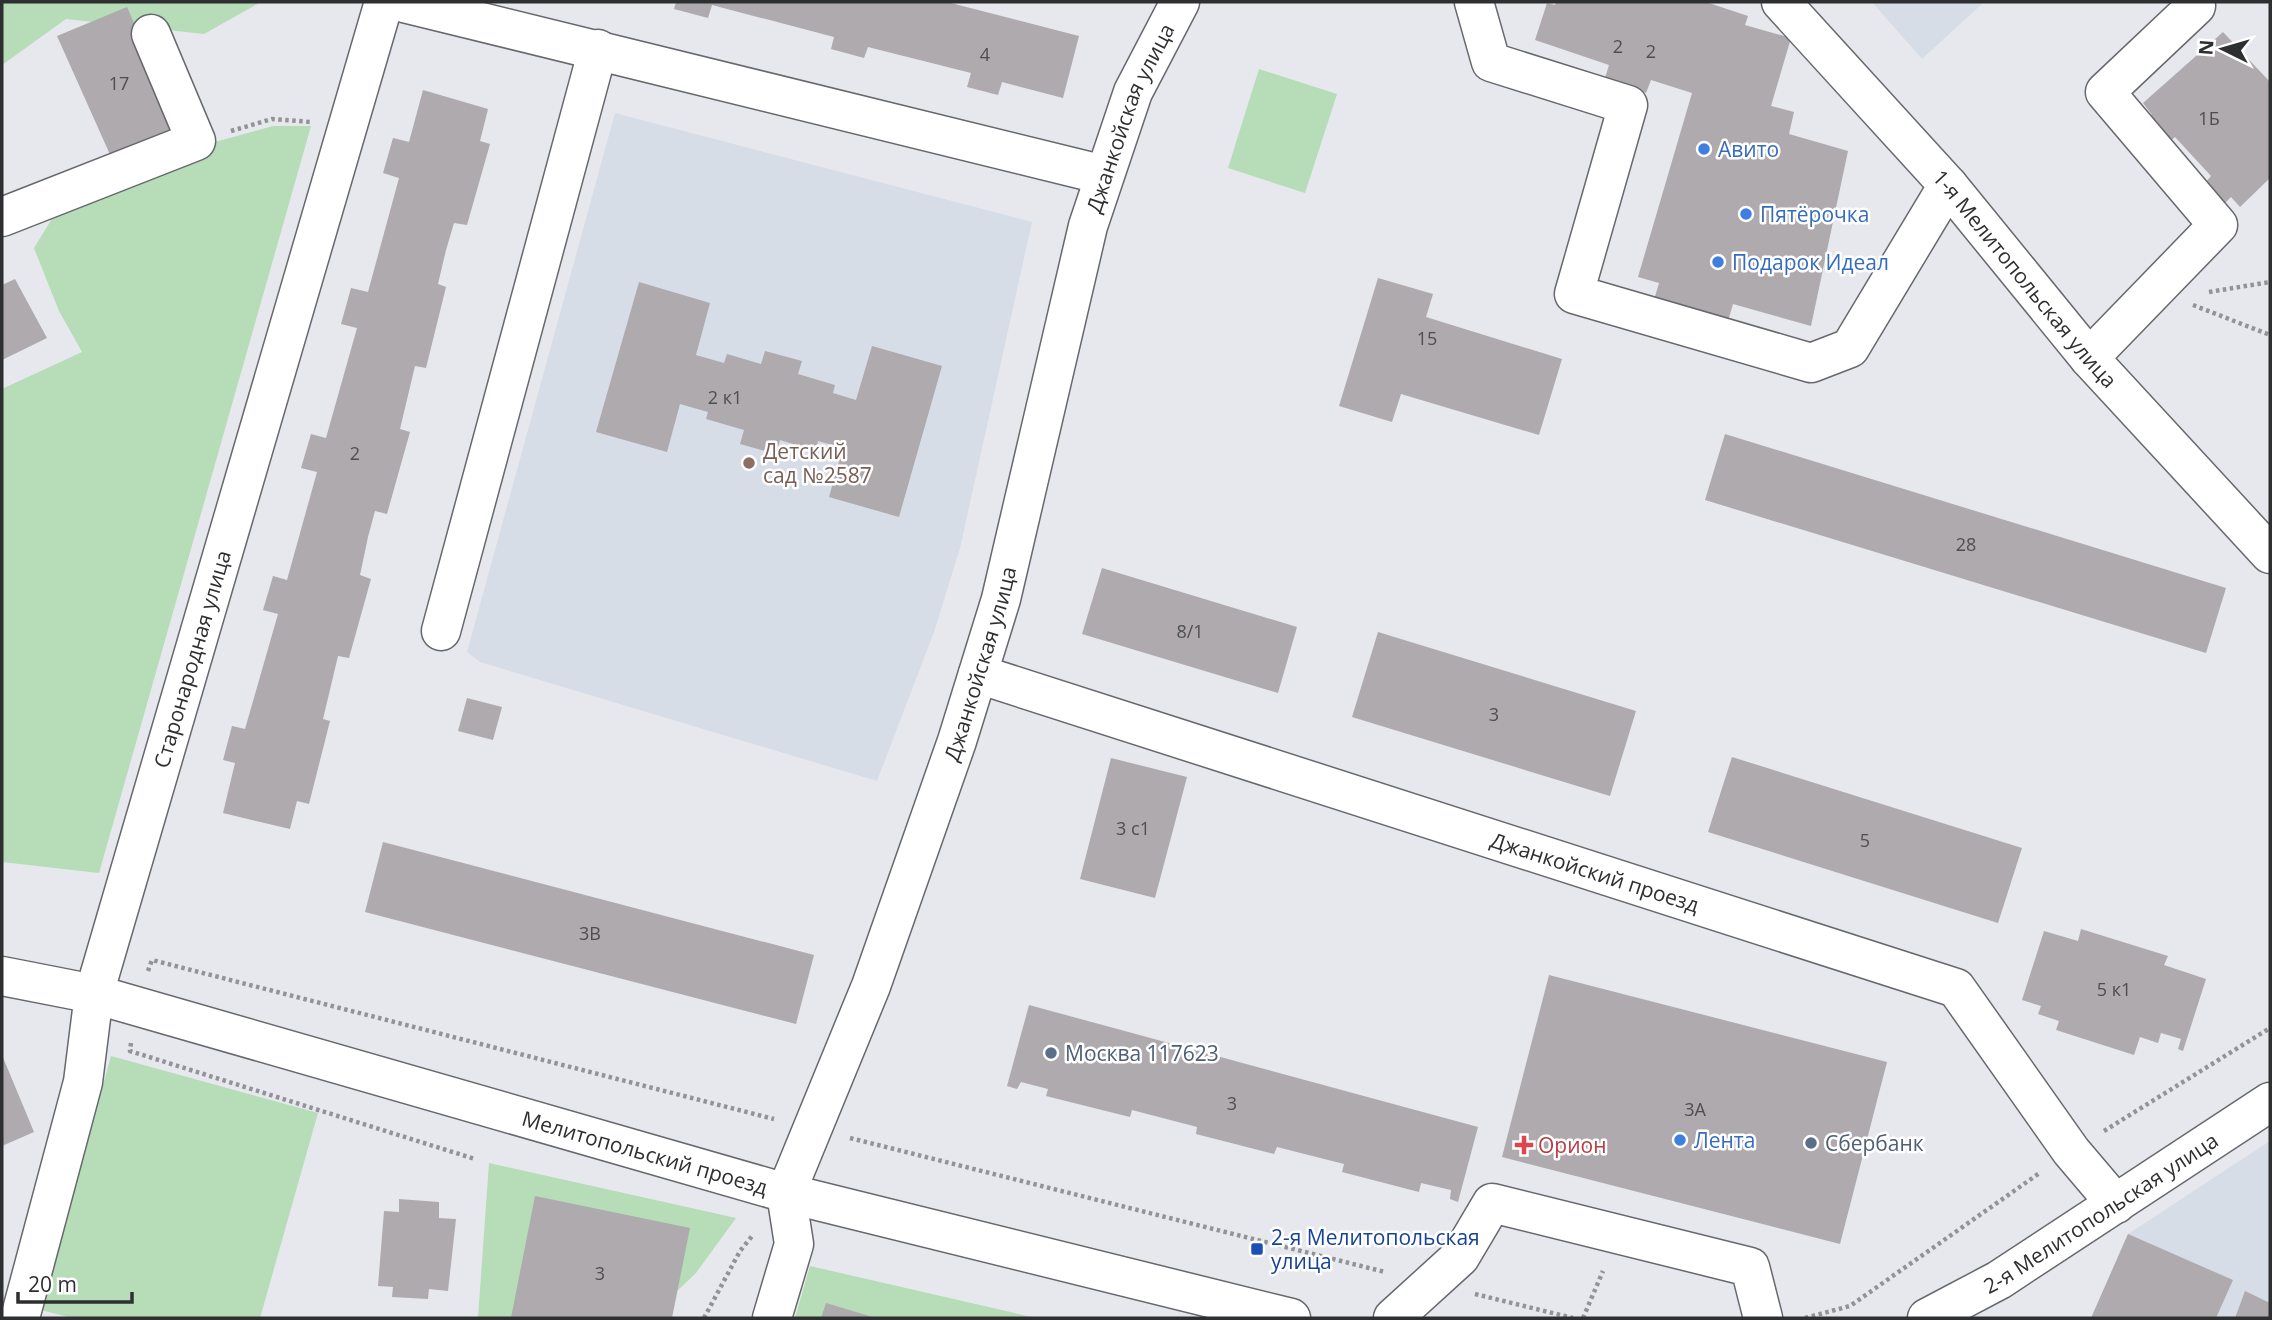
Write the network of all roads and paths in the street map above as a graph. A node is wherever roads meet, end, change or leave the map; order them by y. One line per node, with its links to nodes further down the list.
1 (384, 2): 9 (street, Старонародная улица)
2 (400, 2): 8 (street)
3 (1180, 2): 11 (street, Джанкойская улица)
4 (1474, 2): 12 (street)
5 (1781, 2): 12 (street, 1-я Мелитопольская улица)
6 (2196, 6): 16 (street)
7 (151, 34): 10 (street)
8 (598, 49): 11 (street); 18 (street)
9 (350, 125): 10 (path); 21 (street, Старонародная улица)
10 (196, 141): 13 (street)
11 (1104, 175): 19 (street, Джанкойская улица)
12 (1948, 185): 16 (street, 1-я Мелитопольская улица)
13 (2, 217)
14 (2187, 302): 15 (path)
15 (2270, 335)
16 (2089, 358): 17 (street, 1-я Мелитопольская улица)
17 (2270, 554)
18 (441, 631)
19 (978, 674): 27 (street, Джанкойский проезд); 28 (street, Джанкойская улица)
20 (2, 976): 21 (street, Мелитопольский проезд)
21 (94, 994): 28 (street, Мелитопольский проезд); 33 (street, Старонародная улица)
22 (2270, 1028): 27 (path)
23 (677, 1095): 25 (path)
24 (2270, 1102): 29 (street, 2-я Мелитопольская улица)
25 (785, 1122)
26 (840, 1136): 31 (path)
27 (2071, 1151): 29 (street, Джанкойский проезд); 41 (path)
28 (786, 1194): 34 (path); 35 (street); 36 (street, Мелитопольский проезд)
29 (2116, 1204): 42 (street, 2-я Мелитопольская улица)
30 (1618, 1234): 37 (street); 39 (path); 40 (street)
31 (1396, 1274)
32 (1464, 1291): 38 (path)
33 (20, 1318)
34 (704, 1318)
35 (772, 1318)
36 (1291, 1318)
37 (1393, 1318)
38 (1573, 1318)
39 (1583, 1318)
40 (1763, 1318)
41 (1805, 1318)
42 (1927, 1318)

